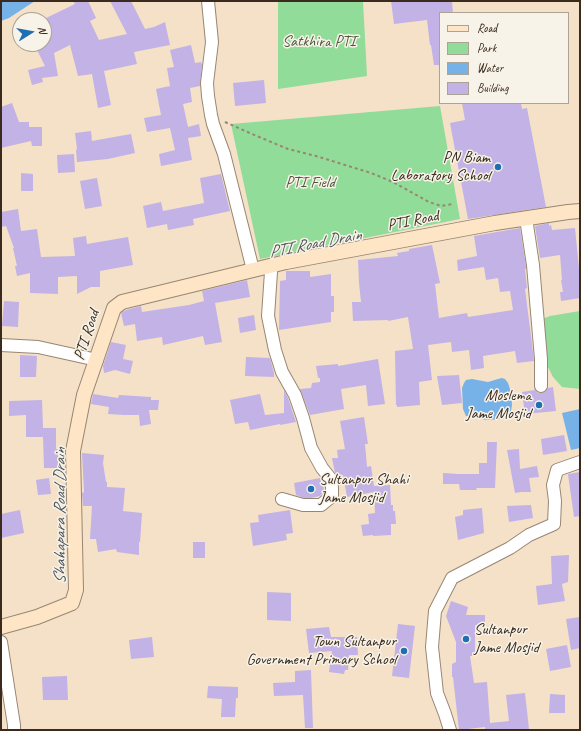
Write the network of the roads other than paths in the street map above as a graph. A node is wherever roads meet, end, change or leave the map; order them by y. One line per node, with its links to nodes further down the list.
1 (208, 1): 5 (street)
2 (580, 211): 3 (main road, PTI Road)
3 (526, 218): 4 (main road, PTI Road); 8 (street)
4 (271, 266): 5 (main road, PTI Road); 10 (street)
5 (253, 270): 7 (main road, PTI Road)
6 (1, 345): 7 (street)
7 (97, 360): 11 (main road, PTI Road)
8 (541, 386)
9 (580, 462): 14 (street)
10 (282, 499)
11 (1, 627)
12 (1, 642): 13 (street)
13 (14, 730)
14 (450, 730)

